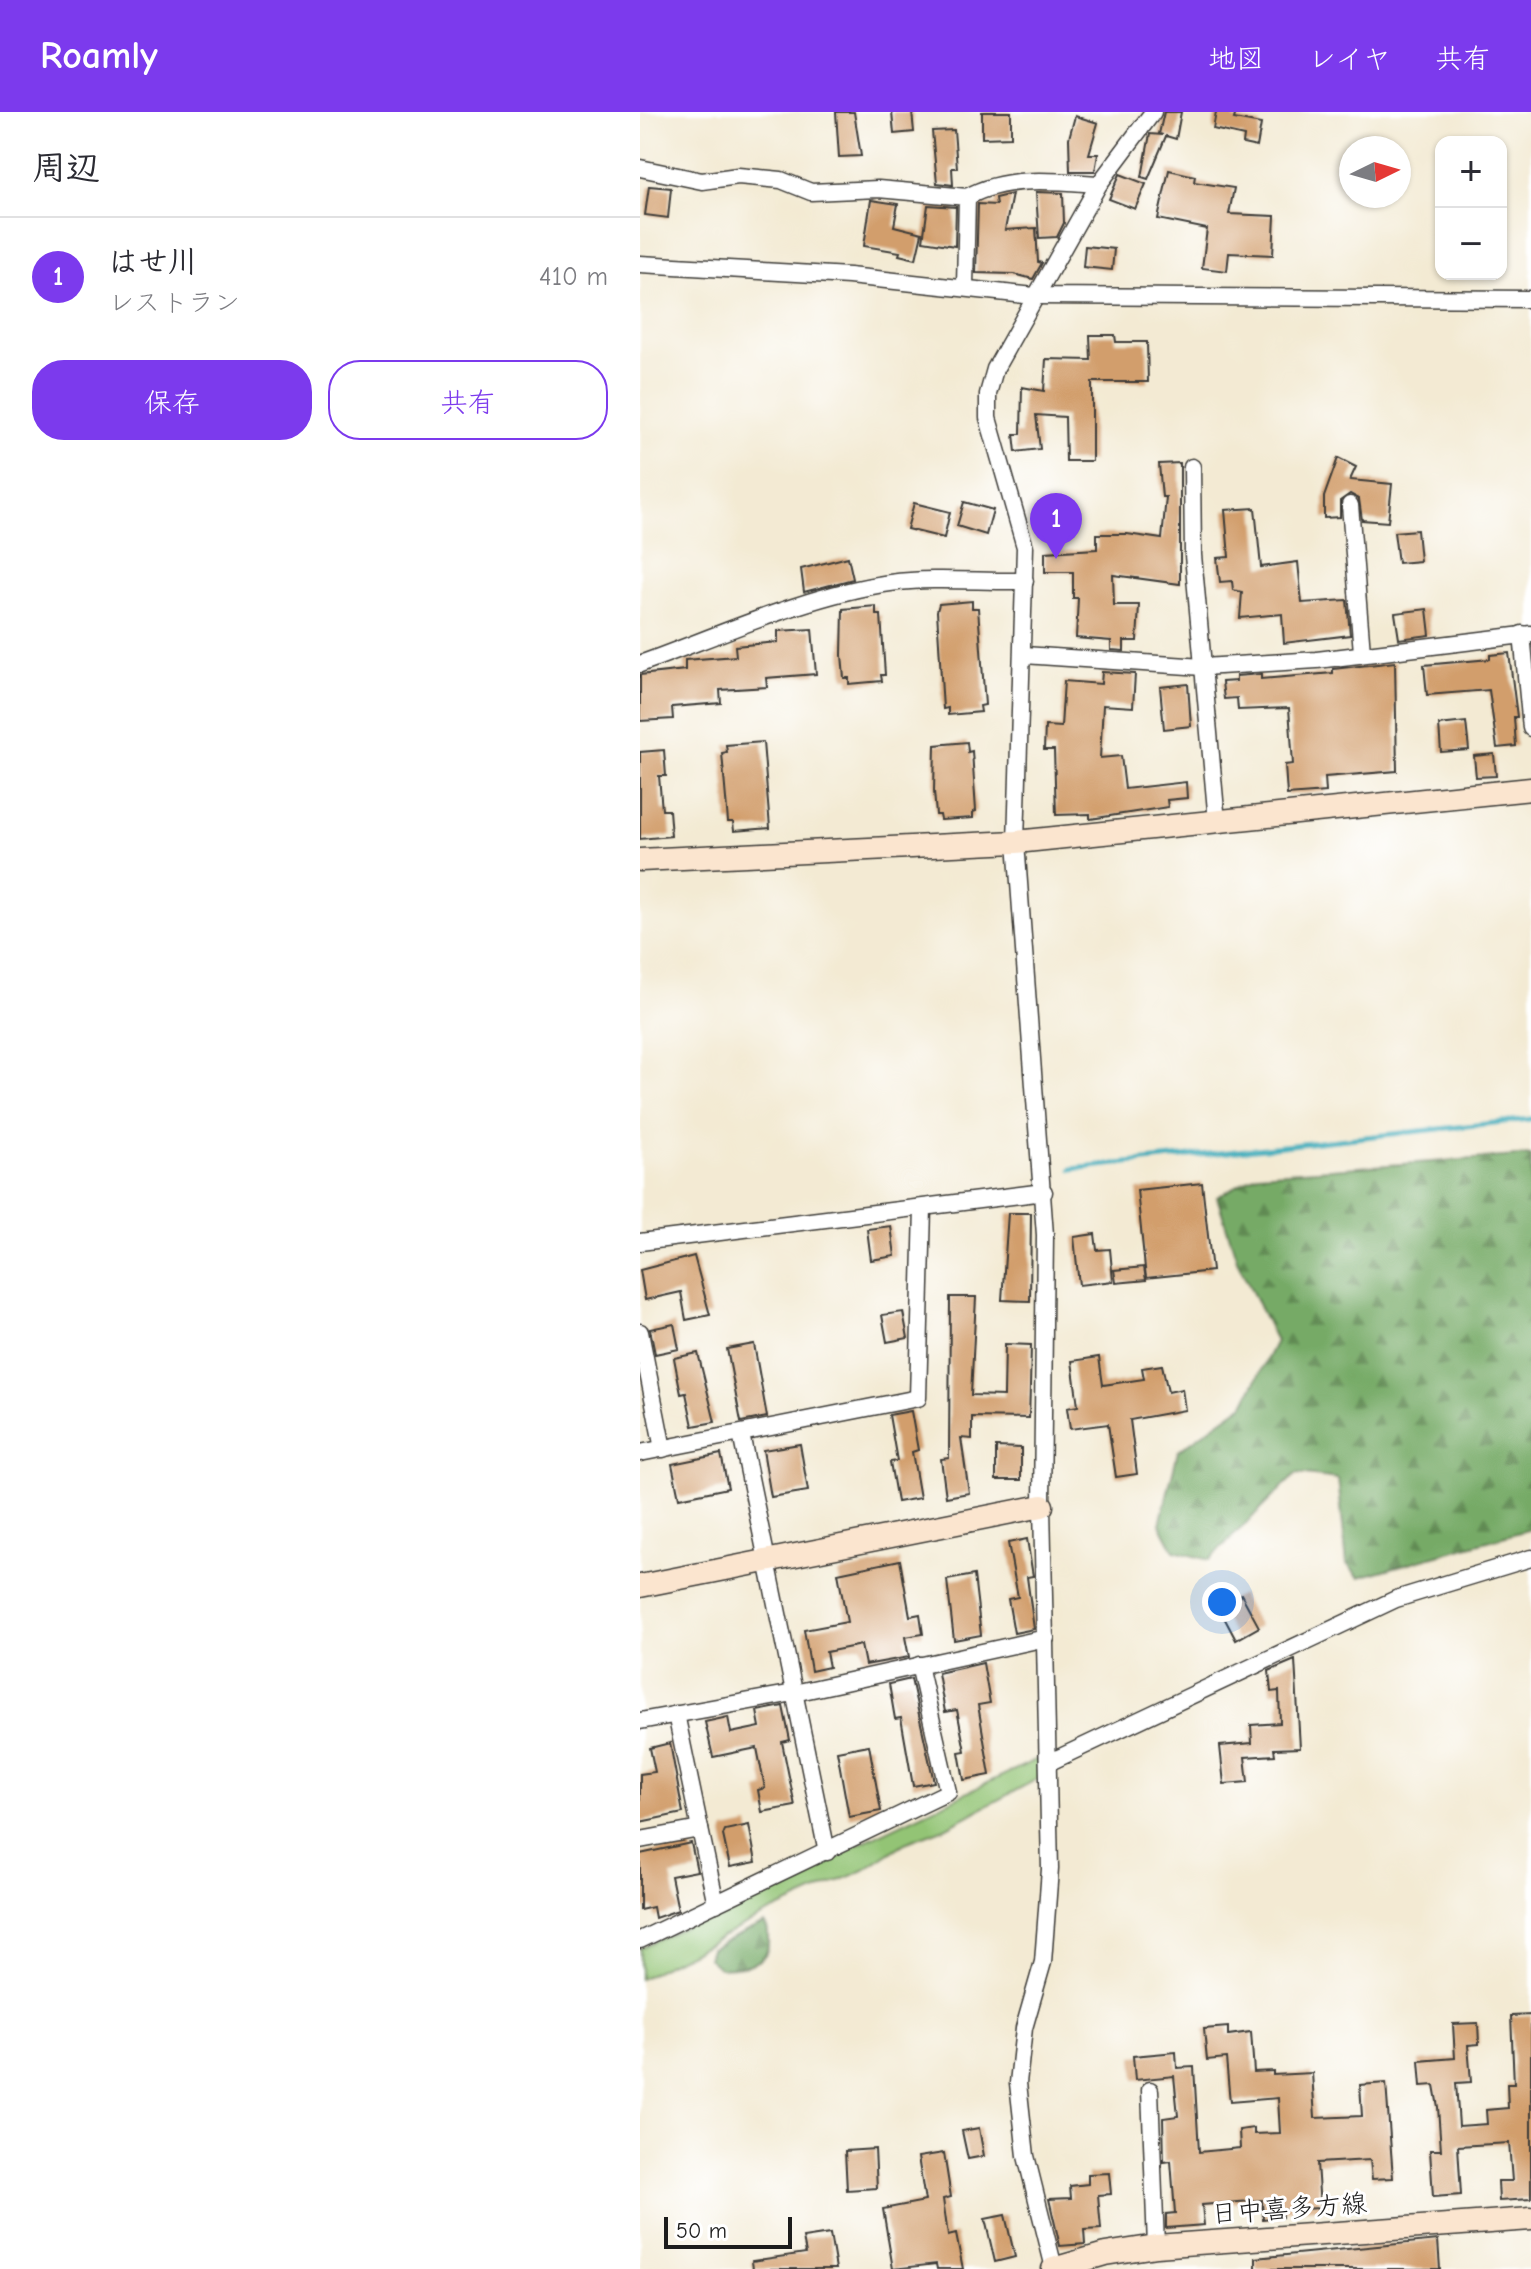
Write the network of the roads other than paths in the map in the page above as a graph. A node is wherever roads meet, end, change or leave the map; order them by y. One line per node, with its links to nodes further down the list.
1 (1153, 112): 3 (street)
2 (640, 168): 4 (street)
3 (1099, 184): 4 (street); 7 (street)
4 (967, 197): 6 (street)
5 (640, 264): 6 (street)
6 (965, 286): 7 (street)
7 (1034, 296): 8 (street); 11 (street)
8 (1531, 299)
9 (1192, 467): 16 (street)
10 (1350, 505): 13 (street)
11 (1025, 581): 14 (street); 15 (street)
12 (1526, 634): 13 (street); 17 (street)
13 (1362, 652): 16 (street)
14 (1024, 655): 16 (street); 20 (street)
15 (640, 664)
16 (1203, 667): 19 (street)
17 (1531, 728)
18 (1531, 789): 19 (street)
19 (1217, 822): 20 (street)
20 (1016, 842): 21 (street); 22 (street)
21 (640, 860)
22 (1044, 1192): 23 (street); 29 (street)
23 (923, 1208): 24 (street); 26 (street)
24 (640, 1242)
25 (640, 1332): 27 (street)
26 (741, 1434): 27 (street); 31 (street)
27 (663, 1449): 28 (street)
28 (640, 1453)
29 (1042, 1506): 31 (street); 33 (street)
30 (1531, 1558): 38 (street)
31 (767, 1562): 32 (street); 35 (street)
32 (640, 1586)
33 (1046, 1638): 34 (street); 38 (street)
34 (919, 1665): 35 (street); 41 (street)
35 (794, 1693): 36 (street); 41 (street)
36 (676, 1714): 37 (street); 39 (street)
37 (640, 1721)
38 (1050, 1762): 47 (street)
39 (700, 1829): 40 (street); 42 (street)
40 (640, 1840)
41 (827, 1852): 42 (street)
42 (716, 1904): 43 (street)
43 (640, 1940)
44 (1150, 2090): 46 (street)
45 (1531, 2219): 46 (street, 日中喜多方線)
46 (1156, 2246): 47 (street, 日中喜多方線)
47 (1054, 2269)

